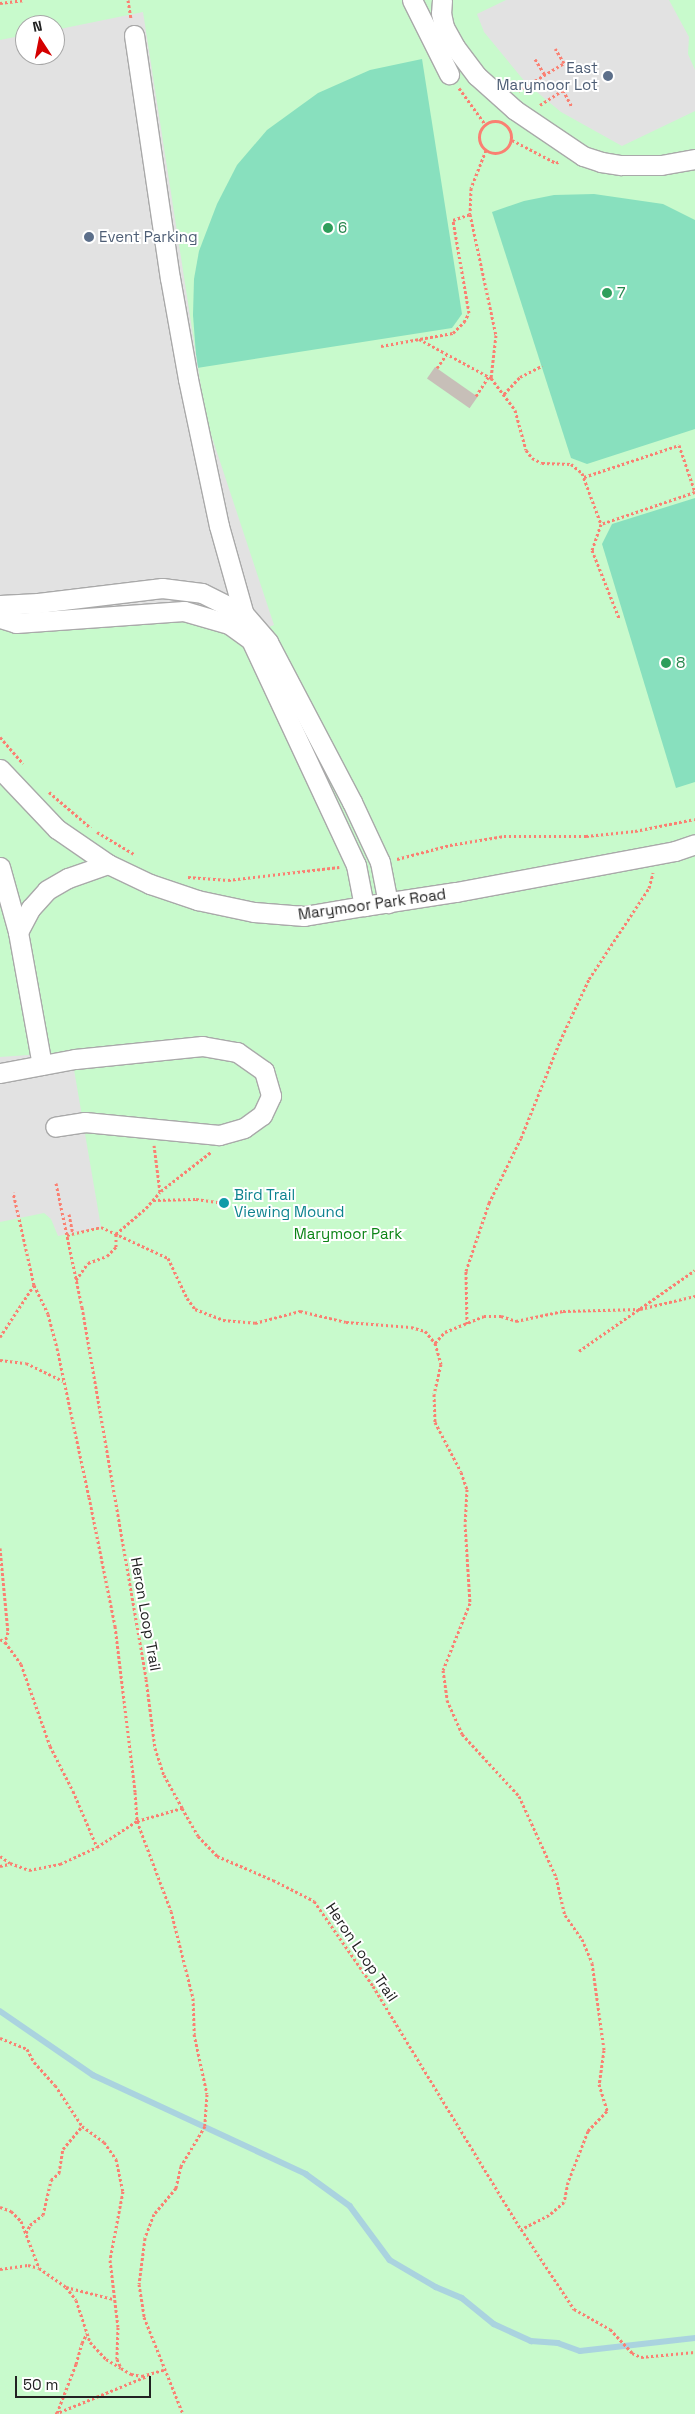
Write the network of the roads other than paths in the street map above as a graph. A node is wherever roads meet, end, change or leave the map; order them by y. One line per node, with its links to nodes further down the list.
1 (412, 0): 4 (street)
2 (442, 0): 5 (street)
3 (134, 36): 7 (street)
4 (449, 74)
5 (695, 159)
6 (0, 605): 7 (street)
7 (244, 614): 9 (street); 14 (street)
8 (0, 618): 9 (street)
9 (251, 640): 15 (street)
10 (0, 769): 12 (street, Marymoor Park Road)
11 (695, 844): 14 (street, Marymoor Park Road)
12 (108, 864): 15 (street, Marymoor Park Road); 16 (street)
13 (0, 867): 16 (street)
14 (388, 903): 15 (street, Marymoor Park Road)
15 (364, 906)
16 (18, 932): 17 (street)
17 (42, 1065): 18 (street); 19 (street)
18 (0, 1073)
19 (55, 1127)

